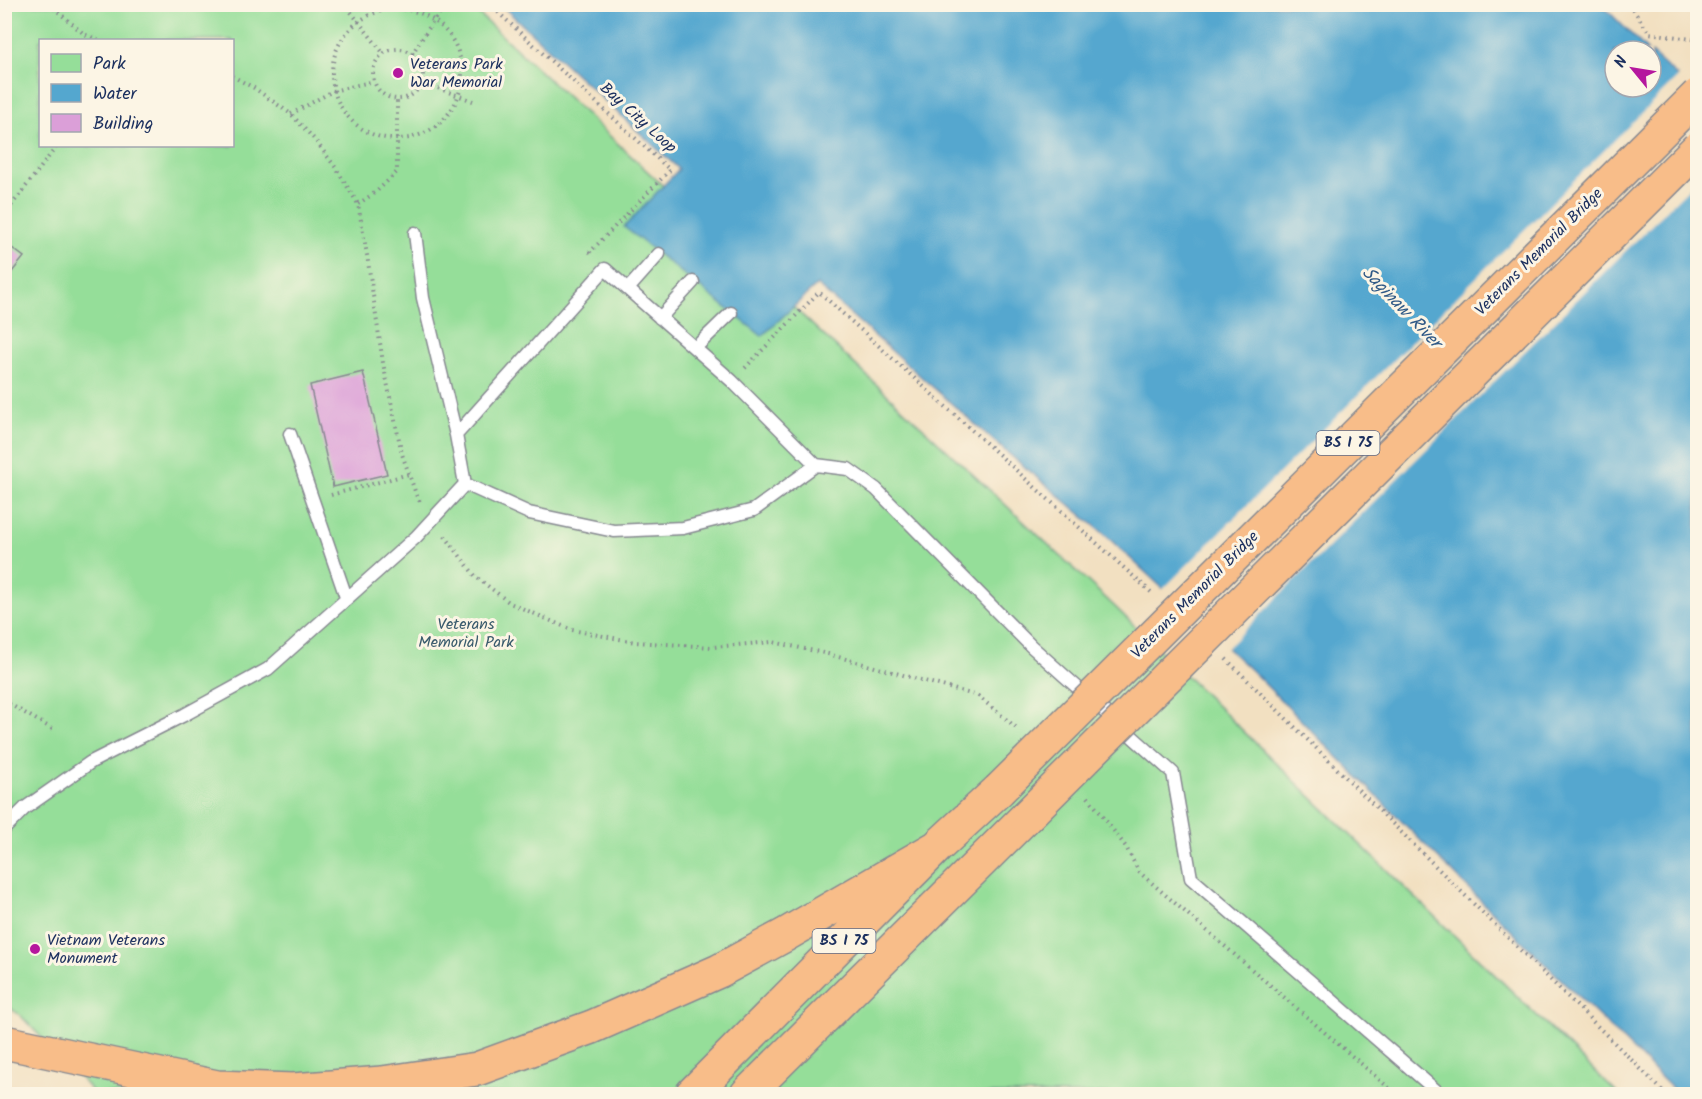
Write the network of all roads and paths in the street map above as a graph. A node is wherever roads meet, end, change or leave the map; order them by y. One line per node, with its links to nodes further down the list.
1 (49, 4): 8 (path)
2 (447, 4): 6 (path)
3 (489, 4): 28 (path, Bay City Loop)
4 (1630, 4): 9 (path)
5 (351, 12): 7 (path)
6 (434, 20): 7 (path); 11 (path); 16 (path)
7 (358, 23): 10 (path); 15 (path)
8 (96, 39)
9 (1698, 40)
10 (384, 54): 11 (path); 13 (path)
11 (412, 54): 14 (path)
12 (234, 77): 20 (path)
13 (374, 81): 15 (path); 18 (path)
14 (421, 82): 16 (path); 18 (path)
15 (333, 92): 20 (path); 21 (path)
16 (459, 95): 19 (path); 21 (path)
17 (1698, 95): 47 (highway, Veterans Memorial Bridge / BS I 75, bridge)
18 (397, 99): 21 (path)
19 (473, 100)
20 (291, 114): 24 (path)
21 (398, 140): 24 (path)
22 (56, 147): 25 (path)
23 (1698, 148): 50 (highway, BS I 75, bridge)
24 (357, 204): 37 (path)
25 (4, 215)
26 (416, 233): 35 (lane)
27 (658, 254): 30 (lane)
28 (605, 269): 30 (lane); 35 (lane)
29 (693, 282): 32 (lane)
30 (627, 289): 32 (lane)
31 (731, 313): 33 (lane)
32 (660, 318): 33 (lane)
33 (695, 348): 36 (lane)
34 (290, 434): 39 (lane)
35 (456, 435): 38 (lane)
36 (816, 465): 38 (lane); 52 (lane)
37 (409, 474): 39 (path); 40 (path)
38 (465, 484): 40 (lane)
39 (313, 500): 41 (lane)
40 (432, 519): 41 (lane); 44 (path)
41 (346, 597): 46 (lane)
42 (4, 701): 43 (path)
43 (54, 730)
44 (1021, 732)
45 (1085, 794): 51 (path)
46 (4, 829)
47 (937, 847): 48 (highway); 49 (highway, Veterans Memorial Bridge / BS I 75)
48 (4, 1042)
49 (692, 1095)
50 (747, 1095)
51 (1396, 1095)
52 (1440, 1095)

